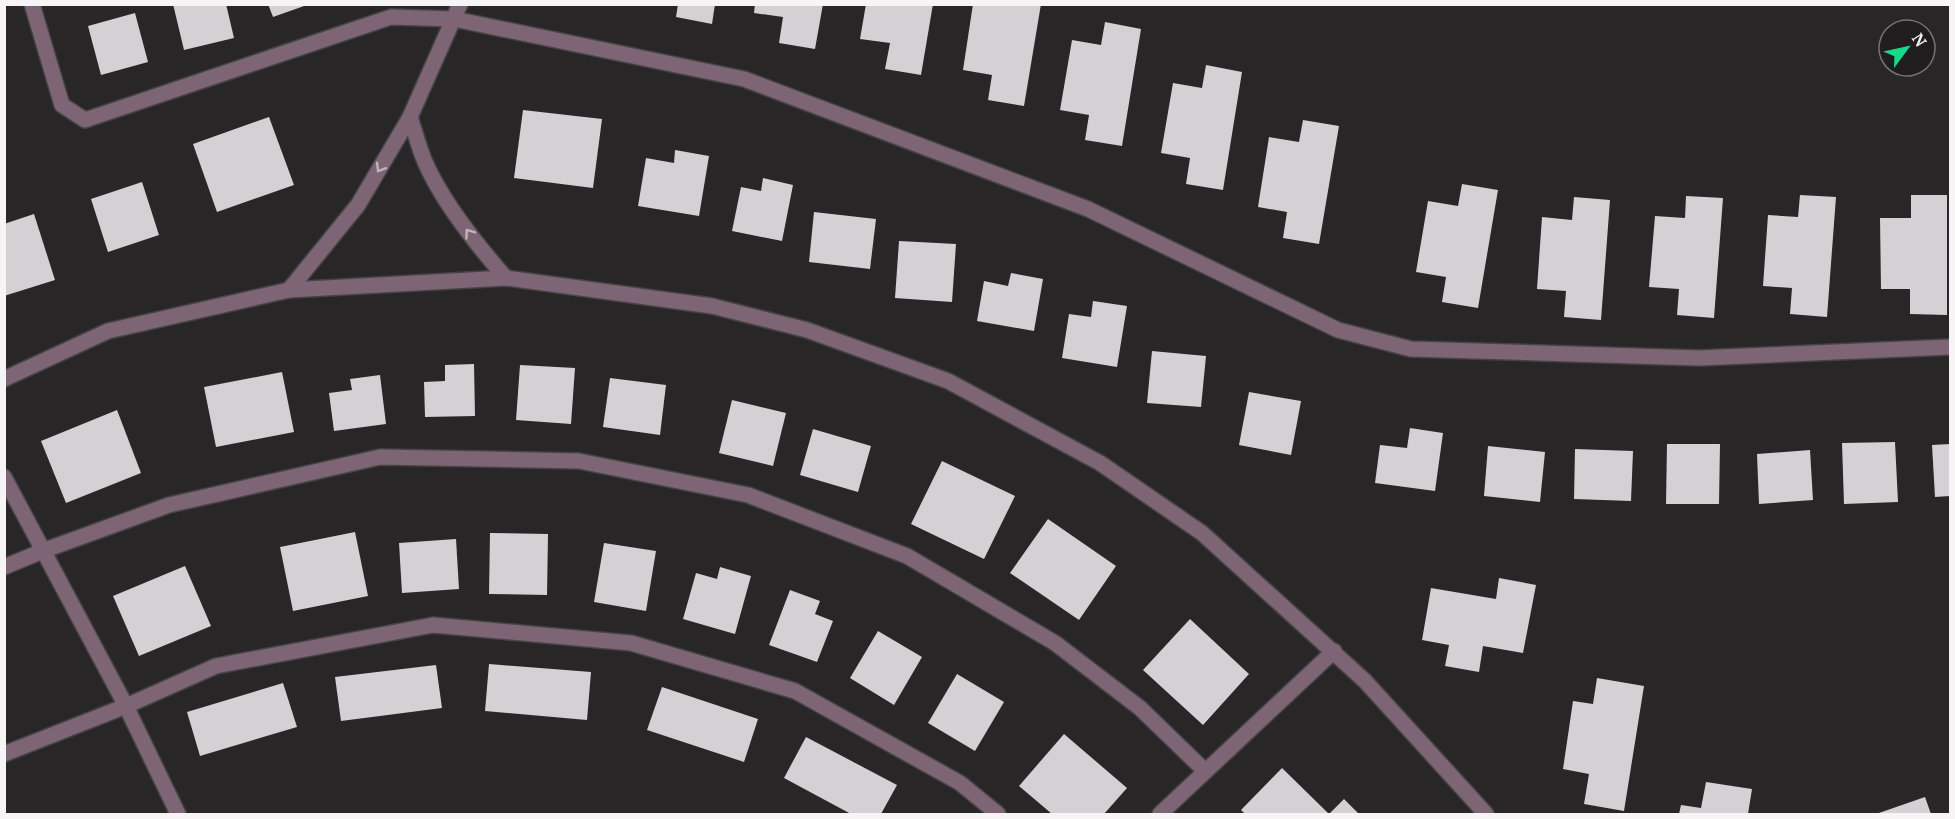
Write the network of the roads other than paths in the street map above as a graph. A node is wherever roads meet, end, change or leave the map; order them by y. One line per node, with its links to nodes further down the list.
1 (32, 4): 2 (street)
2 (457, 12): 3 (street); 6 (street)
3 (410, 117): 4 (street, one-way to 3); 5 (street, one-way to 5)
4 (506, 278): 5 (street); 11 (street)
5 (289, 290): 7 (street)
6 (1950, 347)
7 (4, 379)
8 (4, 477): 9 (street)
9 (45, 550): 10 (street); 12 (street); 14 (street)
10 (4, 567)
11 (1334, 651): 14 (street); 18 (street)
12 (126, 706): 13 (street); 15 (street); 16 (street)
13 (4, 754)
14 (1205, 771): 17 (street)
15 (178, 814)
16 (998, 814)
17 (1160, 814)
18 (1486, 814)

